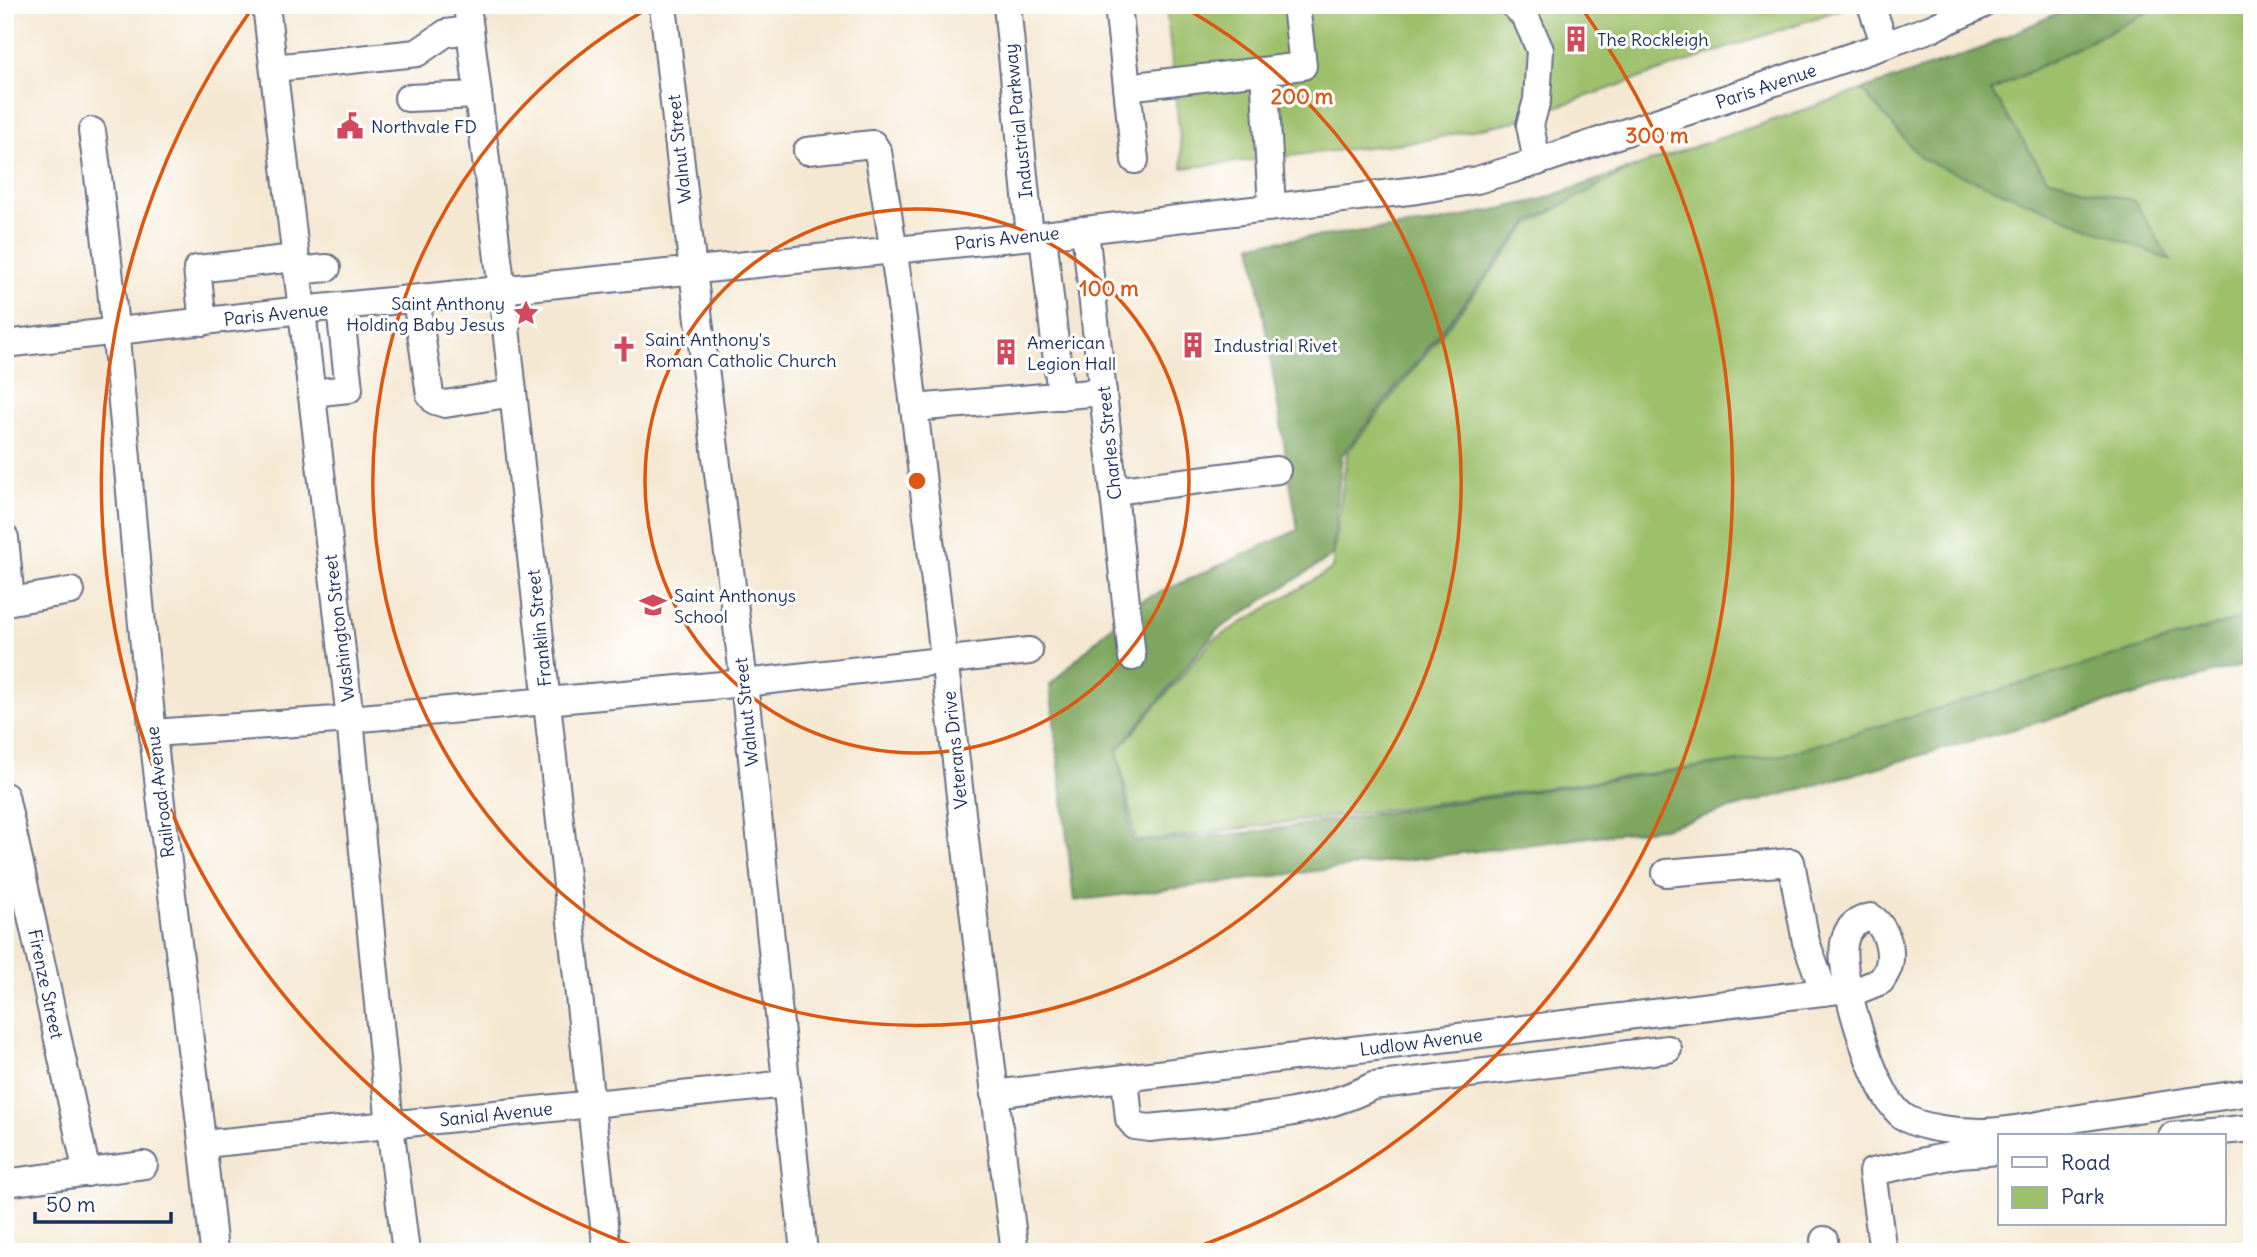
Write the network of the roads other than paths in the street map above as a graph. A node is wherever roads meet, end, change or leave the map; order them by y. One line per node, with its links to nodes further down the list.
1 (266, 5): 12 (street, Washington Street)
2 (663, 5): 27 (street, Walnut Street)
3 (1006, 5): 23 (street, Industrial Parkway)
4 (1118, 5): 14 (street)
5 (1296, 5): 13 (street)
6 (1514, 5): 20 (street)
7 (1871, 5): 11 (street)
8 (1982, 5): 9 (street, Paris Avenue)
9 (1927, 17): 11 (street, Paris Avenue)
10 (468, 18): 12 (street); 15 (street, Franklin Street)
11 (1879, 47): 20 (street, Paris Avenue)
12 (274, 68): 25 (street, Washington Street)
13 (1264, 71): 14 (street); 21 (street)
14 (1127, 87): 19 (street)
15 (478, 95): 16 (street); 28 (street, Franklin Street)
16 (408, 98)
17 (92, 131): 33 (street, Railroad Avenue)
18 (807, 150): 24 (street, Veterans Drive)
19 (1135, 160)
20 (1537, 162): 21 (street, Paris Avenue)
21 (1272, 207): 22 (street, Paris Avenue)
22 (1086, 230): 23 (street, Paris Avenue); 35 (street, Charles Street)
23 (1037, 235): 24 (street, Paris Avenue); 38 (street, Industrial Parkway)
24 (895, 249): 27 (street, Paris Avenue); 39 (street, Veterans Drive)
25 (296, 265): 26 (street); 31 (street, Washington Street); 32 (street)
26 (327, 268)
27 (693, 271): 28 (street, Paris Avenue); 48 (street, Walnut Street)
28 (502, 291): 29 (street, Paris Avenue); 37 (street, Franklin Street)
29 (416, 299): 30 (street, Paris Avenue); 37 (street)
30 (340, 307): 31 (street, Paris Avenue); 36 (street)
31 (301, 310): 32 (street, Paris Avenue); 36 (street, Washington Street)
32 (203, 322): 33 (street, Paris Avenue)
33 (116, 332): 34 (street, Paris Avenue); 51 (street, Railroad Avenue)
34 (5, 345)
35 (1103, 392): 38 (street); 41 (street, Charles Street)
36 (311, 393): 50 (street, Washington Street)
37 (513, 393): 49 (street, Franklin Street)
38 (1061, 396): 39 (street)
39 (914, 408): 47 (street, Veterans Drive)
40 (1277, 470): 41 (street)
41 (1114, 491): 46 (street, Charles Street)
42 (5, 538): 44 (street)
43 (71, 591): 44 (street)
44 (8, 601)
45 (1029, 651): 47 (street)
46 (1132, 657)
47 (945, 662): 48 (street); 63 (street, Veterans Drive)
48 (744, 683): 49 (street); 60 (street, Walnut Street)
49 (547, 699): 50 (street); 64 (street, Franklin Street)
50 (350, 719): 51 (street); 65 (street, Washington Street)
51 (153, 733): 68 (street, Railroad Avenue)
52 (5, 796): 71 (street, Firenze Street)
53 (1666, 873): 54 (street)
54 (1840, 992): 55 (street, Ludlow Avenue); 62 (street)
55 (1577, 1022): 56 (street, Ludlow Avenue); 58 (street)
56 (1370, 1048): 59 (street, Ludlow Avenue); 61 (street)
57 (1668, 1049): 58 (street)
58 (1581, 1060): 61 (street)
59 (1125, 1078): 61 (street); 63 (street, Ludlow Avenue)
60 (787, 1084): 64 (street, Sanial Avenue); 76 (street, Walnut Street)
61 (1373, 1086)
62 (2252, 1092)
63 (994, 1094): 77 (street, Veterans Drive)
64 (589, 1104): 65 (street, Sanial Avenue); 75 (street, Franklin Street)
65 (390, 1126): 68 (street, Sanial Avenue); 74 (street, Washington Street)
66 (2252, 1128): 67 (street)
67 (2192, 1134)
68 (204, 1144): 73 (street, Railroad Avenue)
69 (1998, 1151): 78 (street)
70 (144, 1165): 71 (street)
71 (88, 1173): 72 (street)
72 (5, 1183)
73 (214, 1252)
74 (406, 1252)
75 (607, 1252)
76 (804, 1252)
77 (1015, 1252)
78 (1883, 1252)

